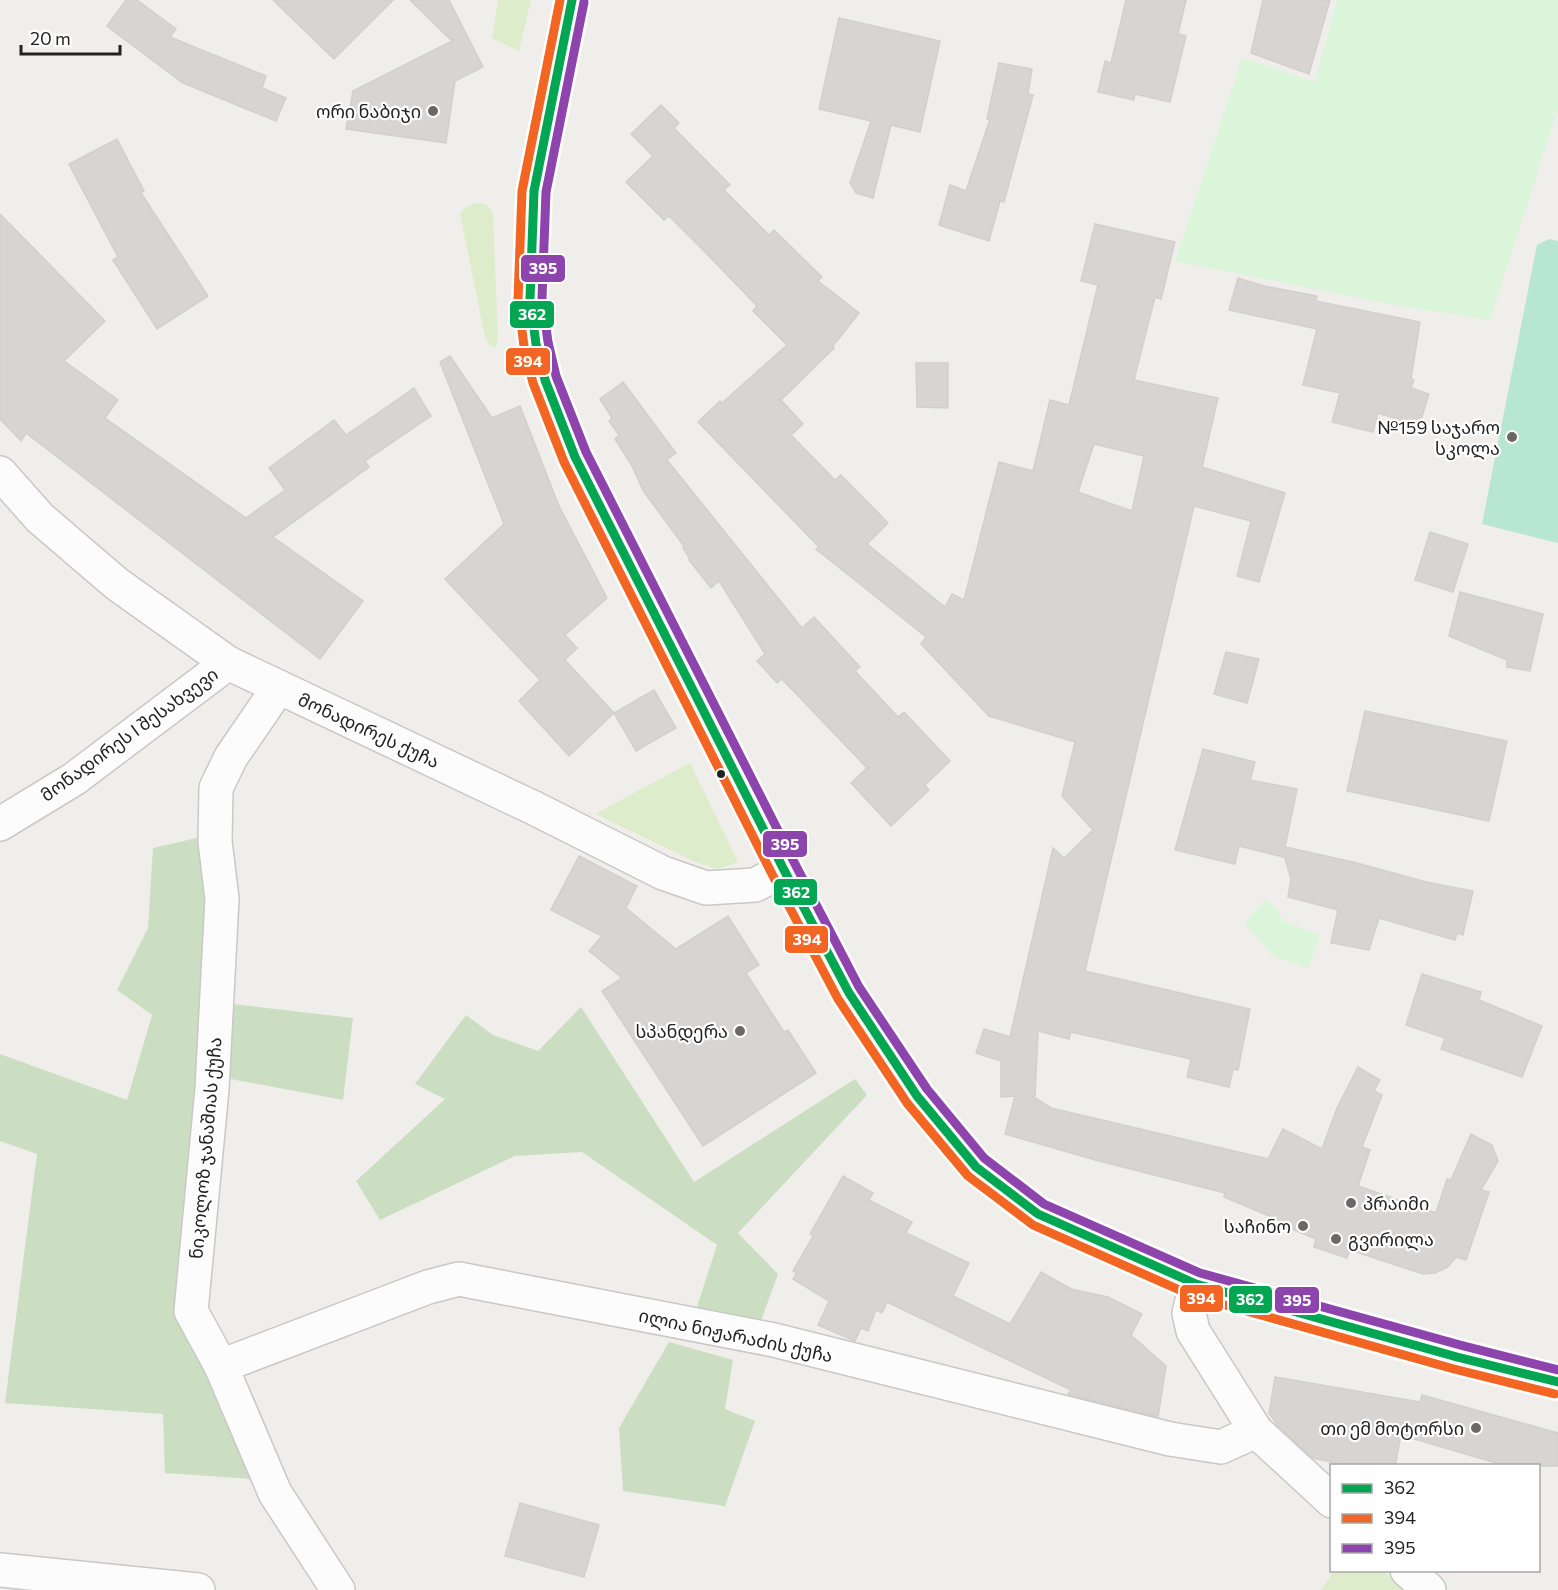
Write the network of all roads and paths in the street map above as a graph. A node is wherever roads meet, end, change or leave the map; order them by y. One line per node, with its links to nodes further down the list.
1 (572, 0): 6 (main road)
2 (0, 473): 3 (street, მონადირეს ქუჩა)
3 (228, 663): 4 (street, მონადირეს ქუჩა); 5 (street, მონადირეს I შესახვევი)
4 (279, 687): 6 (street, მონადირეს ქუჩა); 8 (street, ნიკოლოზ ჯანაშიას ქუჩა)
5 (0, 824)
6 (784, 870): 7 (main road)
7 (1196, 1284): 9 (main road); 10 (street)
8 (221, 1366): 10 (street, ილია ნიჟარაძის ქუჩა); 15 (street, ნიკოლოზ ჯანაშიას ქუჩა)
9 (1558, 1382)
10 (1256, 1431): 11 (street)
11 (1330, 1499)
12 (0, 1570): 14 (street)
13 (1409, 1572): 16 (street)
14 (198, 1590)
15 (338, 1590)
16 (1429, 1590)

